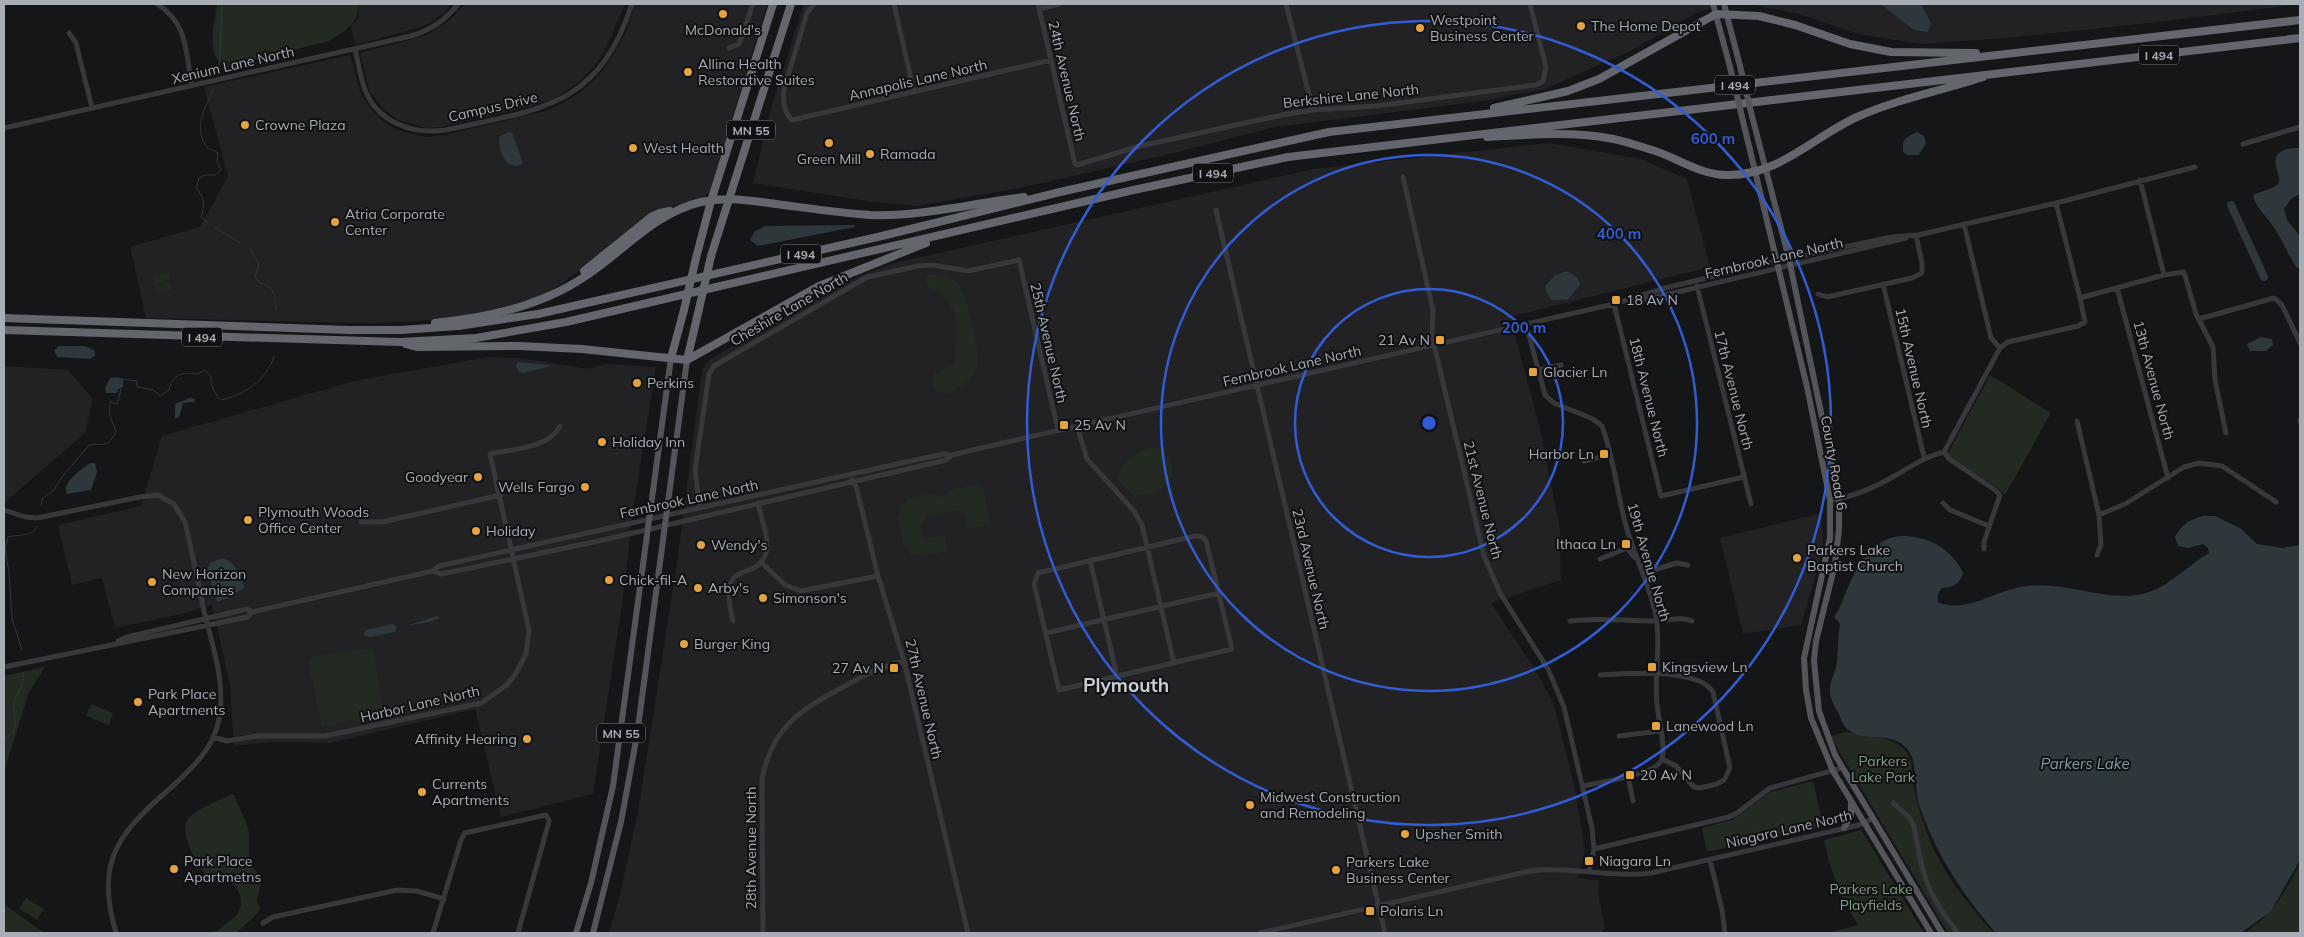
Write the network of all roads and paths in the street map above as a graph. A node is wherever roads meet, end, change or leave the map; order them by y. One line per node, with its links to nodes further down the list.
1 (157, 4): 25 (street)
2 (458, 4): 21 (street, Xenium Lane North)
3 (632, 4): 21 (street, Campus Drive)
4 (753, 4): 20 (street)
5 (773, 4): 42 (highway, MN 55)
6 (791, 4): 41 (highway, MN 55)
7 (814, 4): 26 (street, Annapolis Lane North)
8 (894, 4): 26 (street)
9 (1059, 4): 14 (street)
10 (1286, 4): 28 (street)
11 (1530, 4): 28 (street, Berkshire Lane North)
12 (1713, 4): 16 (main road, County Road 6)
13 (1724, 4): 15 (main road, County Road 6)
14 (1039, 6): 23 (street, 24th Avenue North)
15 (1726, 13): 16 (highway); 22 (highway); 36 (main road, County Road 6, bridge)
16 (1716, 14): 29 (highway); 37 (main road, County Road 6, bridge)
17 (2300, 20): 22 (highway, I 494)
18 (69, 33): 27 (street)
19 (2300, 38): 24 (highway, I 494)
20 (729, 48)
21 (355, 49): 25 (street, Xenium Lane North)
22 (2019, 52): 29 (highway, I 494)
23 (1051, 60): 26 (street, Annapolis Lane North); 34 (street, 24th Avenue North)
24 (1998, 72): 32 (highway, I 494); 36 (highway)
25 (192, 85): 27 (street, Xenium Lane North)
26 (914, 92)
27 (92, 108): 30 (street, Xenium Lane North)
28 (1313, 110): 34 (street, Berkshire Lane North)
29 (1450, 117): 40 (highway, I 494)
30 (4, 127)
31 (2300, 127): 33 (street)
32 (1463, 135): 37 (highway); 46 (highway, I 494)
33 (2243, 144)
34 (1075, 164)
35 (2195, 167): 39 (street, Fernbrook Lane North)
36 (1765, 169): 37 (highway); 48 (main road, County Road 6)
37 (1754, 172): 50 (main road, County Road 6)
38 (1403, 177): 69 (street, 21st Avenue North)
39 (2140, 180): 43 (street, Fernbrook Lane North); 53 (street)
40 (1060, 192): 41 (highway); 66 (highway, I 494)
41 (730, 197): 42 (highway); 72 (highway, MN 55, bridge)
42 (711, 201): 66 (highway); 71 (highway, MN 55, bridge)
43 (2056, 203): 45 (street, Fernbrook Lane North); 60 (street)
44 (1216, 210): 75 (street, 23rd Avenue North)
45 (1964, 224): 47 (street, Fernbrook Lane North); 70 (street)
46 (965, 229): 67 (highway, I 494); 72 (highway)
47 (1916, 235): 48 (street, Fernbrook Lane North); 51 (street, Fernbrook Lane North); 55 (street)
48 (1789, 258): 50 (street, Fernbrook Lane North); 51 (main road, County Road 6)
49 (1019, 260): 79 (street, 25th Avenue North); 97 (street, Cheshire Lane North)
50 (1777, 261): 52 (main road, County Road 6); 54 (street, Fernbrook Lane North)
51 (1790, 267): 52 (street, Fernbrook Lane North); 91 (main road, County Road 6)
52 (1779, 269): 56 (street, Fernbrook Lane North); 92 (main road, County Road 6)
53 (2164, 275): 57 (street); 63 (street)
54 (1696, 280): 56 (street, 17th Avenue North); 59 (street, Fernbrook Lane North)
55 (1883, 284): 58 (street); 84 (street, 15th Avenue North)
56 (1698, 288): 59 (street, Fernbrook Lane North); 87 (street, 17th Avenue North)
57 (2117, 288): 60 (street); 88 (street, 13th Avenue North)
58 (1818, 294)
59 (1638, 298): 61 (street, Fernbrook Lane North)
60 (2080, 298): 70 (street)
61 (1614, 304): 64 (street, Fernbrook Lane North); 87 (street, 18th Avenue North)
62 (4, 318): 66 (highway, I 494)
63 (2198, 319): 68 (street); 80 (street)
64 (1526, 324): 69 (street, Fernbrook Lane North); 74 (street, 19th Avenue North)
65 (4, 330): 67 (highway, I 494)
66 (349, 330)
67 (400, 342): 71 (highway)
68 (2300, 343)
69 (1434, 345): 75 (street, Fernbrook Lane North); 143 (street, 21st Avenue North)
70 (2000, 348): 81 (street)
71 (671, 358): 72 (highway); 101 (main road, MN 55)
72 (687, 360): 99 (main road, MN 55)
73 (1561, 365): 74 (street)
74 (1538, 370): 82 (street, 19th Avenue North)
75 (1256, 386): 78 (street, Fernbrook Lane North); 154 (street, 23rd Avenue North)
76 (2077, 420): 100 (street)
77 (560, 426): 90 (street, Harbor Lane North)
78 (1077, 426): 79 (street, Fernbrook Lane North); 106 (street)
79 (1058, 430): 83 (street, Fernbrook Lane North)
80 (2226, 432)
81 (1944, 452): 84 (street); 104 (street)
82 (1609, 454): 85 (street); 113 (street, 19th Avenue North)
83 (952, 456): 86 (street, Fernbrook Lane North); 89 (street, Fernbrook Lane North)
84 (1924, 457): 91 (street)
85 (1584, 461)
86 (848, 475): 89 (street, 27th Avenue North); 97 (street, Fernbrook Lane North)
87 (1744, 477): 96 (street, 17th Avenue North)
88 (2168, 478): 93 (street); 100 (street)
89 (853, 482): 94 (street, Fernbrook Lane North); 117 (street, 27th Avenue North)
90 (501, 495): 102 (street); 107 (street, Harbor Lane North)
91 (1838, 499): 92 (street); 140 (main road, County Road 6)
92 (1830, 500): 141 (main road, County Road 6)
93 (2276, 502)
94 (758, 503): 103 (street, Fernbrook Lane North); 114 (street)
95 (1943, 503): 104 (street)
96 (1751, 504)
97 (700, 508): 99 (street, Fernbrook Lane North)
98 (4, 510): 121 (street)
99 (666, 515): 101 (street, Fernbrook Lane North); 103 (main road, MN 55)
100 (2099, 515): 109 (street)
101 (649, 519): 105 (main road, MN 55); 107 (street, Fernbrook Lane North)
102 (361, 522)
103 (664, 526): 105 (street, Fernbrook Lane North); 160 (main road, MN 55)
104 (1989, 526): 108 (street)
105 (648, 529): 110 (street, Fernbrook Lane North); 159 (main road, MN 55)
106 (1147, 547): 112 (street); 118 (street); 119 (street)
107 (513, 549): 110 (street, Harbor Lane North); 116 (street, Fernbrook Lane North)
108 (1984, 549)
109 (2097, 555)
110 (515, 559): 116 (street, Fernbrook Lane North); 138 (street, Harbor Lane North)
111 (1600, 559): 113 (street)
112 (1090, 560): 123 (street); 128 (street)
113 (1636, 560): 115 (street); 125 (street, 19th Avenue North)
114 (761, 562): 117 (street); 122 (street)
115 (1688, 565)
116 (433, 571): 120 (street, Fernbrook Lane North)
117 (878, 576): 130 (street, 27th Avenue North)
118 (1219, 593): 119 (street); 131 (street)
119 (1161, 606): 123 (street); 131 (street)
120 (252, 612): 121 (street, Fernbrook Lane North); 127 (street, Fernbrook Lane North)
121 (206, 618): 127 (street); 129 (street, Fernbrook Lane North)
122 (732, 620)
123 (1104, 620): 128 (street); 135 (street)
124 (1570, 621): 125 (street)
125 (1656, 621): 126 (street); 133 (street, 19th Avenue North)
126 (1692, 621)
127 (208, 626): 129 (street, Fernbrook Lane North); 138 (street)
128 (1046, 634): 135 (street)
129 (116, 642): 132 (street, Fernbrook Lane North)
130 (904, 660): 161 (street, 28th Avenue North); 162 (street, 27th Avenue North)
131 (1174, 663): 135 (street)
132 (4, 667)
133 (1657, 674): 134 (street); 136 (street, 19th Avenue North); 139 (street)
134 (1600, 675)
135 (1117, 676)
136 (1660, 731): 137 (street); 139 (street, 19th Avenue North)
137 (1619, 736)
138 (213, 737): 156 (street)
139 (1662, 759): 142 (street)
140 (1842, 768): 141 (street); 147 (main road, County Road 6)
141 (1833, 771): 145 (main road, County Road 6); 150 (street)
142 (1628, 776): 143 (street); 144 (street)
143 (1583, 786): 150 (street, 21st Avenue North)
144 (1633, 801)
145 (1851, 801): 148 (main road, County Road 6); 149 (main road)
146 (1893, 803): 168 (street)
147 (1872, 819): 148 (street, Niagara Lane North); 167 (main road, County Road 6)
148 (1864, 823): 149 (street, Niagara Lane North); 166 (main road, County Road 6)
149 (1844, 828): 151 (street, Niagara Lane North)
150 (1594, 849): 152 (street, 21st Avenue North)
151 (1710, 860): 152 (street, Niagara Lane North); 165 (street)
152 (1589, 872): 154 (street)
153 (444, 898): 155 (street); 157 (street); 158 (street)
154 (1378, 906): 163 (street); 164 (street, 23rd Avenue North)
155 (263, 923)
156 (116, 933)
157 (433, 933)
158 (518, 933)
159 (576, 933)
160 (593, 933)
161 (763, 933)
162 (968, 933)
163 (1260, 933)
164 (1385, 933)
165 (1725, 933)
166 (1931, 933)
167 (1942, 933)
168 (1958, 933)

